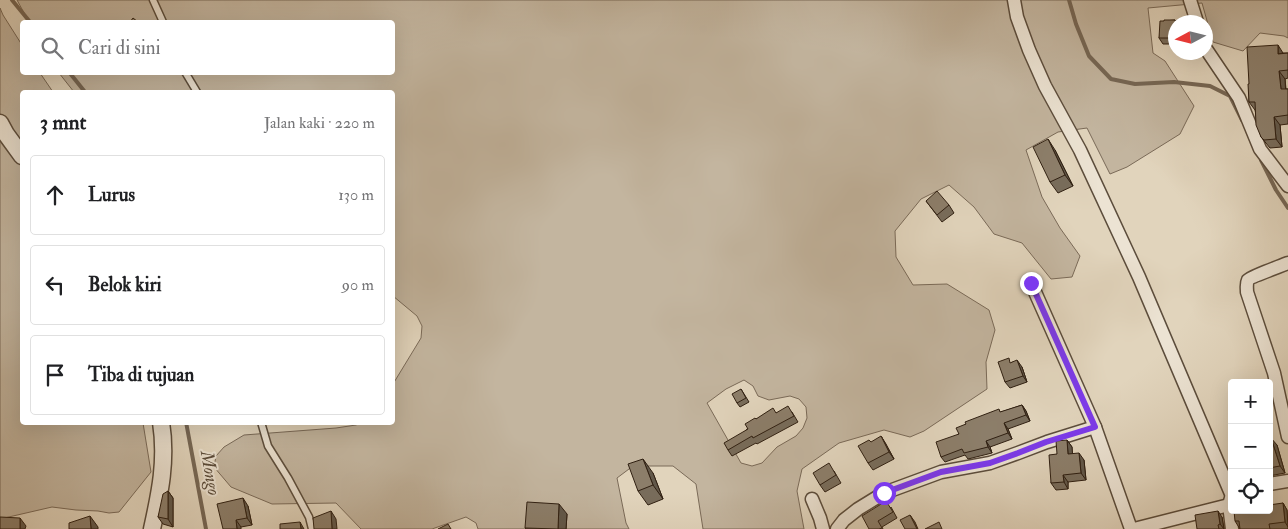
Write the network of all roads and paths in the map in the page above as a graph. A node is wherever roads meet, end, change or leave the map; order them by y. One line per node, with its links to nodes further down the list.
1 (153, 0): 5 (lane)
2 (1014, 0): 20 (street)
3 (1190, 0): 4 (street)
4 (1195, 15)
5 (162, 20)
6 (1213, 59): 11 (street)
7 (187, 75): 8 (lane)
8 (196, 90)
9 (0, 123): 10 (street)
10 (20, 153)
11 (1288, 186)
12 (1288, 263): 17 (street)
13 (1031, 283): 16 (street)
14 (161, 425): 24 (street)
15 (263, 425): 25 (lane)
16 (1095, 427): 27 (street); 28 (street)
17 (1288, 437)
18 (1288, 481): 19 (street)
19 (1273, 483)
20 (1228, 487)
21 (812, 499): 26 (street)
22 (1228, 504): 28 (street)
23 (1230, 514): 29 (street)
24 (152, 529)
25 (312, 529)
26 (823, 529)
27 (837, 529)
28 (1133, 529)
29 (1232, 529)

